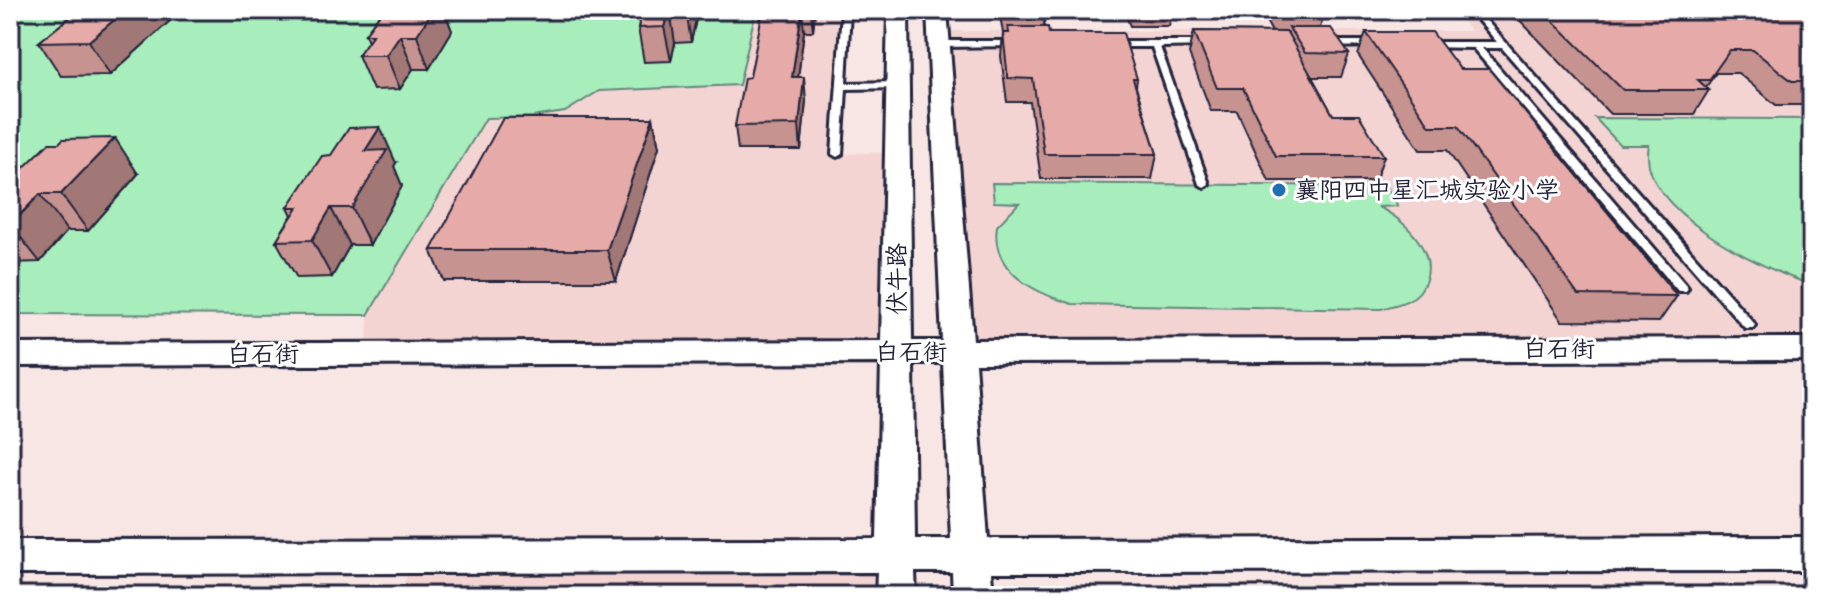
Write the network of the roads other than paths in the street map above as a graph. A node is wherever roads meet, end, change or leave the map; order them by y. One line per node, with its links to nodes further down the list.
1 (846, 10): 16 (lane)
2 (898, 10): 15 (street, 伏牛路)
3 (937, 10): 5 (street)
4 (1473, 10): 14 (lane)
5 (939, 44): 6 (lane); 22 (street)
6 (1034, 44)
7 (1095, 44): 8 (lane)
8 (1155, 44): 9 (lane); 18 (lane)
9 (1216, 44)
10 (1307, 44): 11 (lane)
11 (1384, 44)
12 (1414, 45): 13 (lane)
13 (1475, 45): 14 (lane); 19 (lane)
14 (1504, 45): 20 (lane)
15 (898, 85): 16 (lane); 23 (street, 伏牛路)
16 (841, 86): 17 (lane)
17 (837, 154)
18 (1204, 184)
19 (1682, 288)
20 (1749, 325)
21 (1812, 349): 22 (street, 白石街)
22 (958, 351): 23 (street, 白石街); 26 (street)
23 (897, 352): 24 (street, 白石街); 25 (street, 伏牛路)
24 (10, 355)
25 (896, 553): 26 (street); 28 (street); 29 (street, 伏牛路)
26 (970, 553): 27 (street); 30 (street)
27 (1812, 554)
28 (10, 557)
29 (896, 596)
30 (973, 596)

